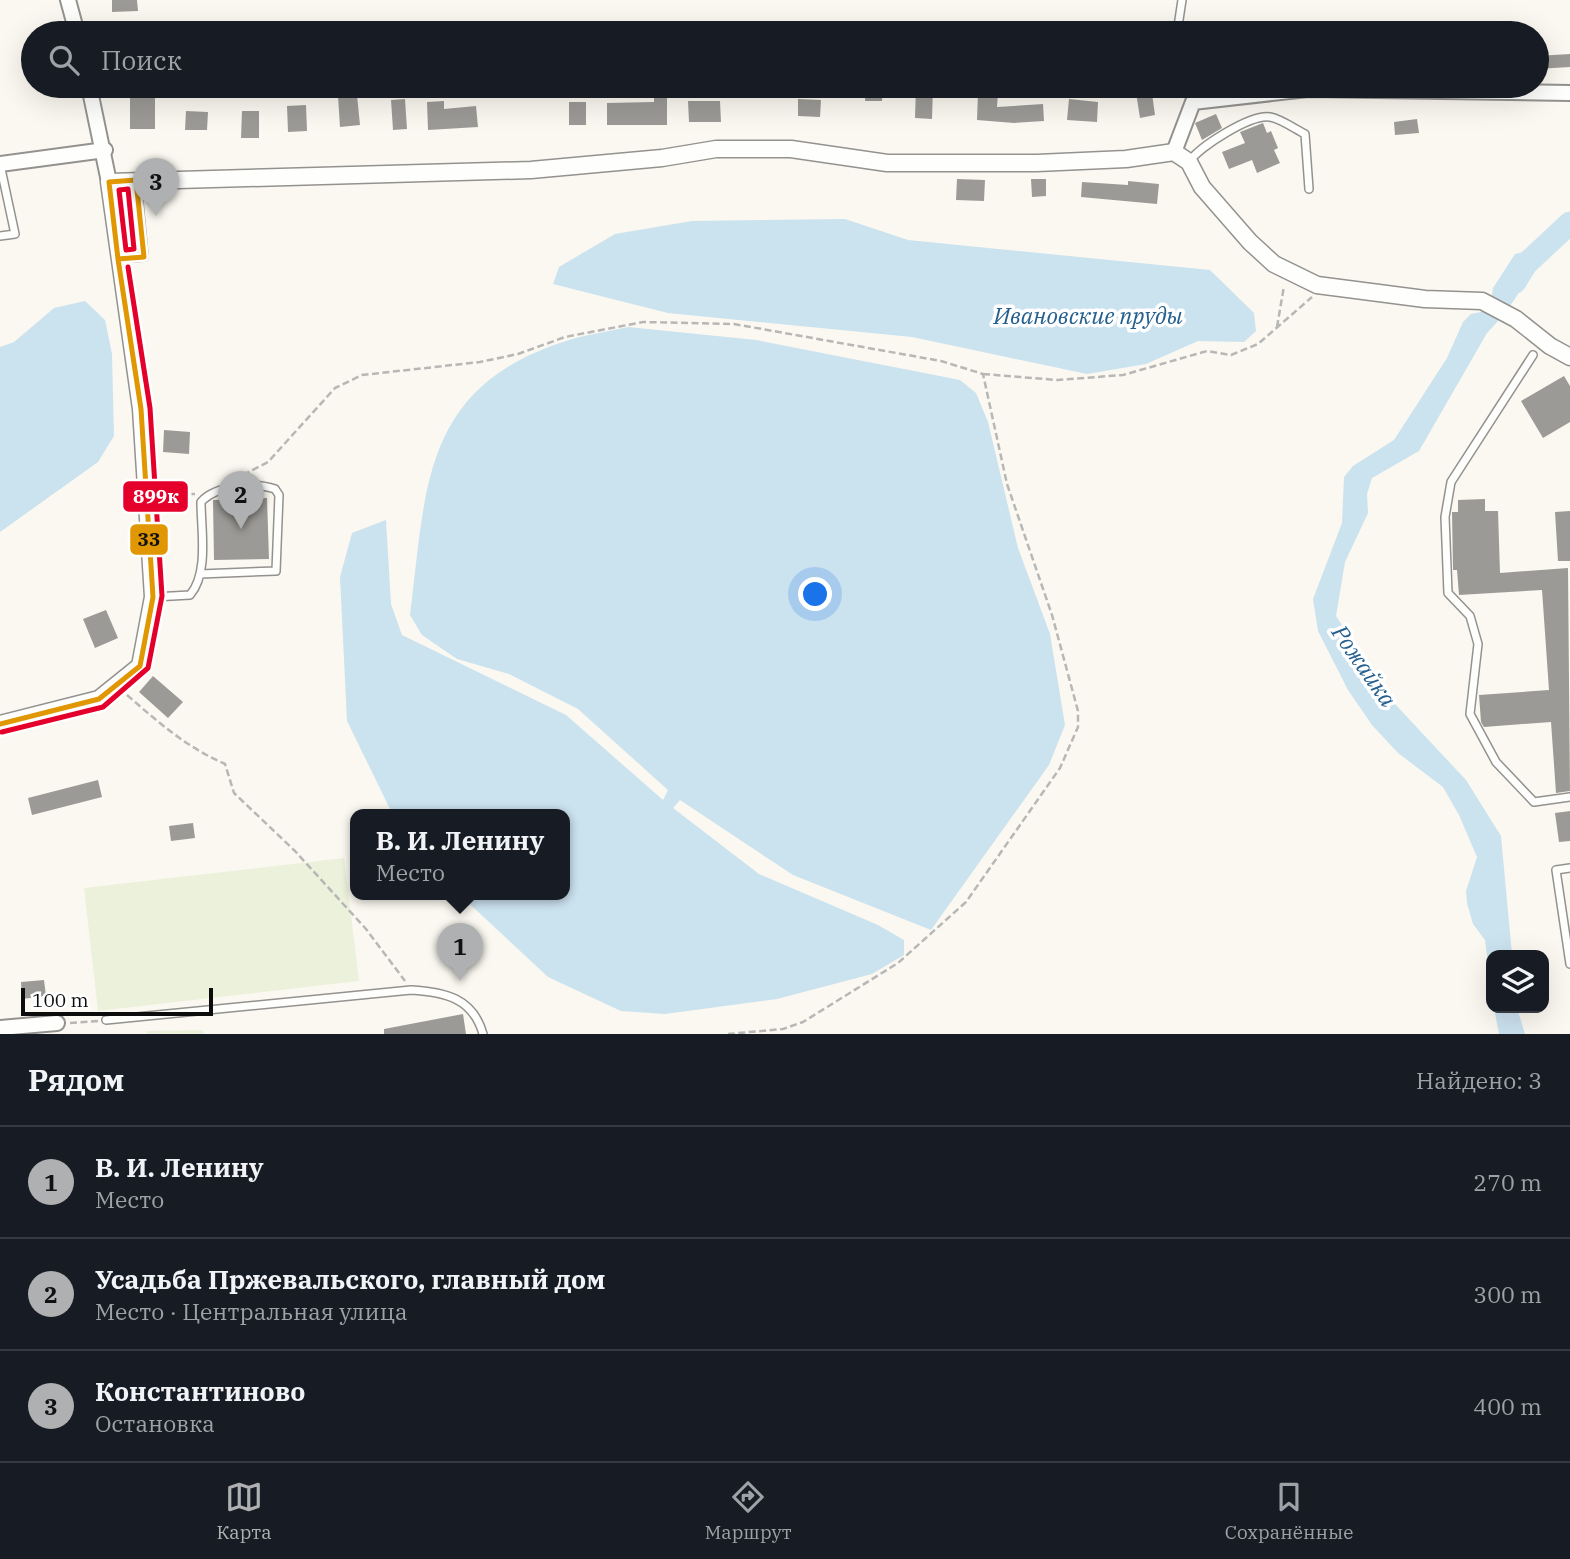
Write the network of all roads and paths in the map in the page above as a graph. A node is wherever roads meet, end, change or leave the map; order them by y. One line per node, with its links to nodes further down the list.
1 (68, 0): 3 (street)
2 (1182, 0): 4 (lane)
3 (73, 21)
4 (1179, 21)
5 (1549, 93): 6 (street)
6 (1570, 93)
7 (92, 98): 11 (street)
8 (1192, 98): 10 (lane)
9 (1228, 98): 10 (street)
10 (1193, 102): 12 (street)
11 (105, 150): 14 (street); 16 (street)
12 (1174, 152): 13 (street); 15 (street)
13 (1189, 162): 17 (lane); 19 (street)
14 (0, 164): 18 (lane)
15 (136, 180): 16 (street); 20 (lane)
16 (110, 182): 20 (street)
17 (1309, 189)
18 (0, 236)
19 (1274, 264): 21 (street); 22 (path)
20 (119, 265): 28 (street)
21 (1317, 285): 22 (path); 24 (street)
22 (1277, 327): 25 (path)
23 (1533, 355): 33 (lane)
24 (1570, 357)
25 (983, 374): 26 (path); 41 (path)
26 (233, 480)
27 (199, 493): 28 (path)
28 (146, 495): 30 (street)
29 (200, 573): 29 (lane); 30 (lane)
30 (153, 597): 31 (street)
31 (116, 686): 32 (street); 36 (path)
32 (0, 724)
33 (1570, 797)
34 (1570, 868): 35 (lane)
35 (1570, 964)
36 (411, 990): 37 (lane); 40 (lane)
37 (106, 1020): 38 (path)
38 (57, 1023): 39 (street)
39 (0, 1028)
40 (482, 1034)
41 (728, 1034)

